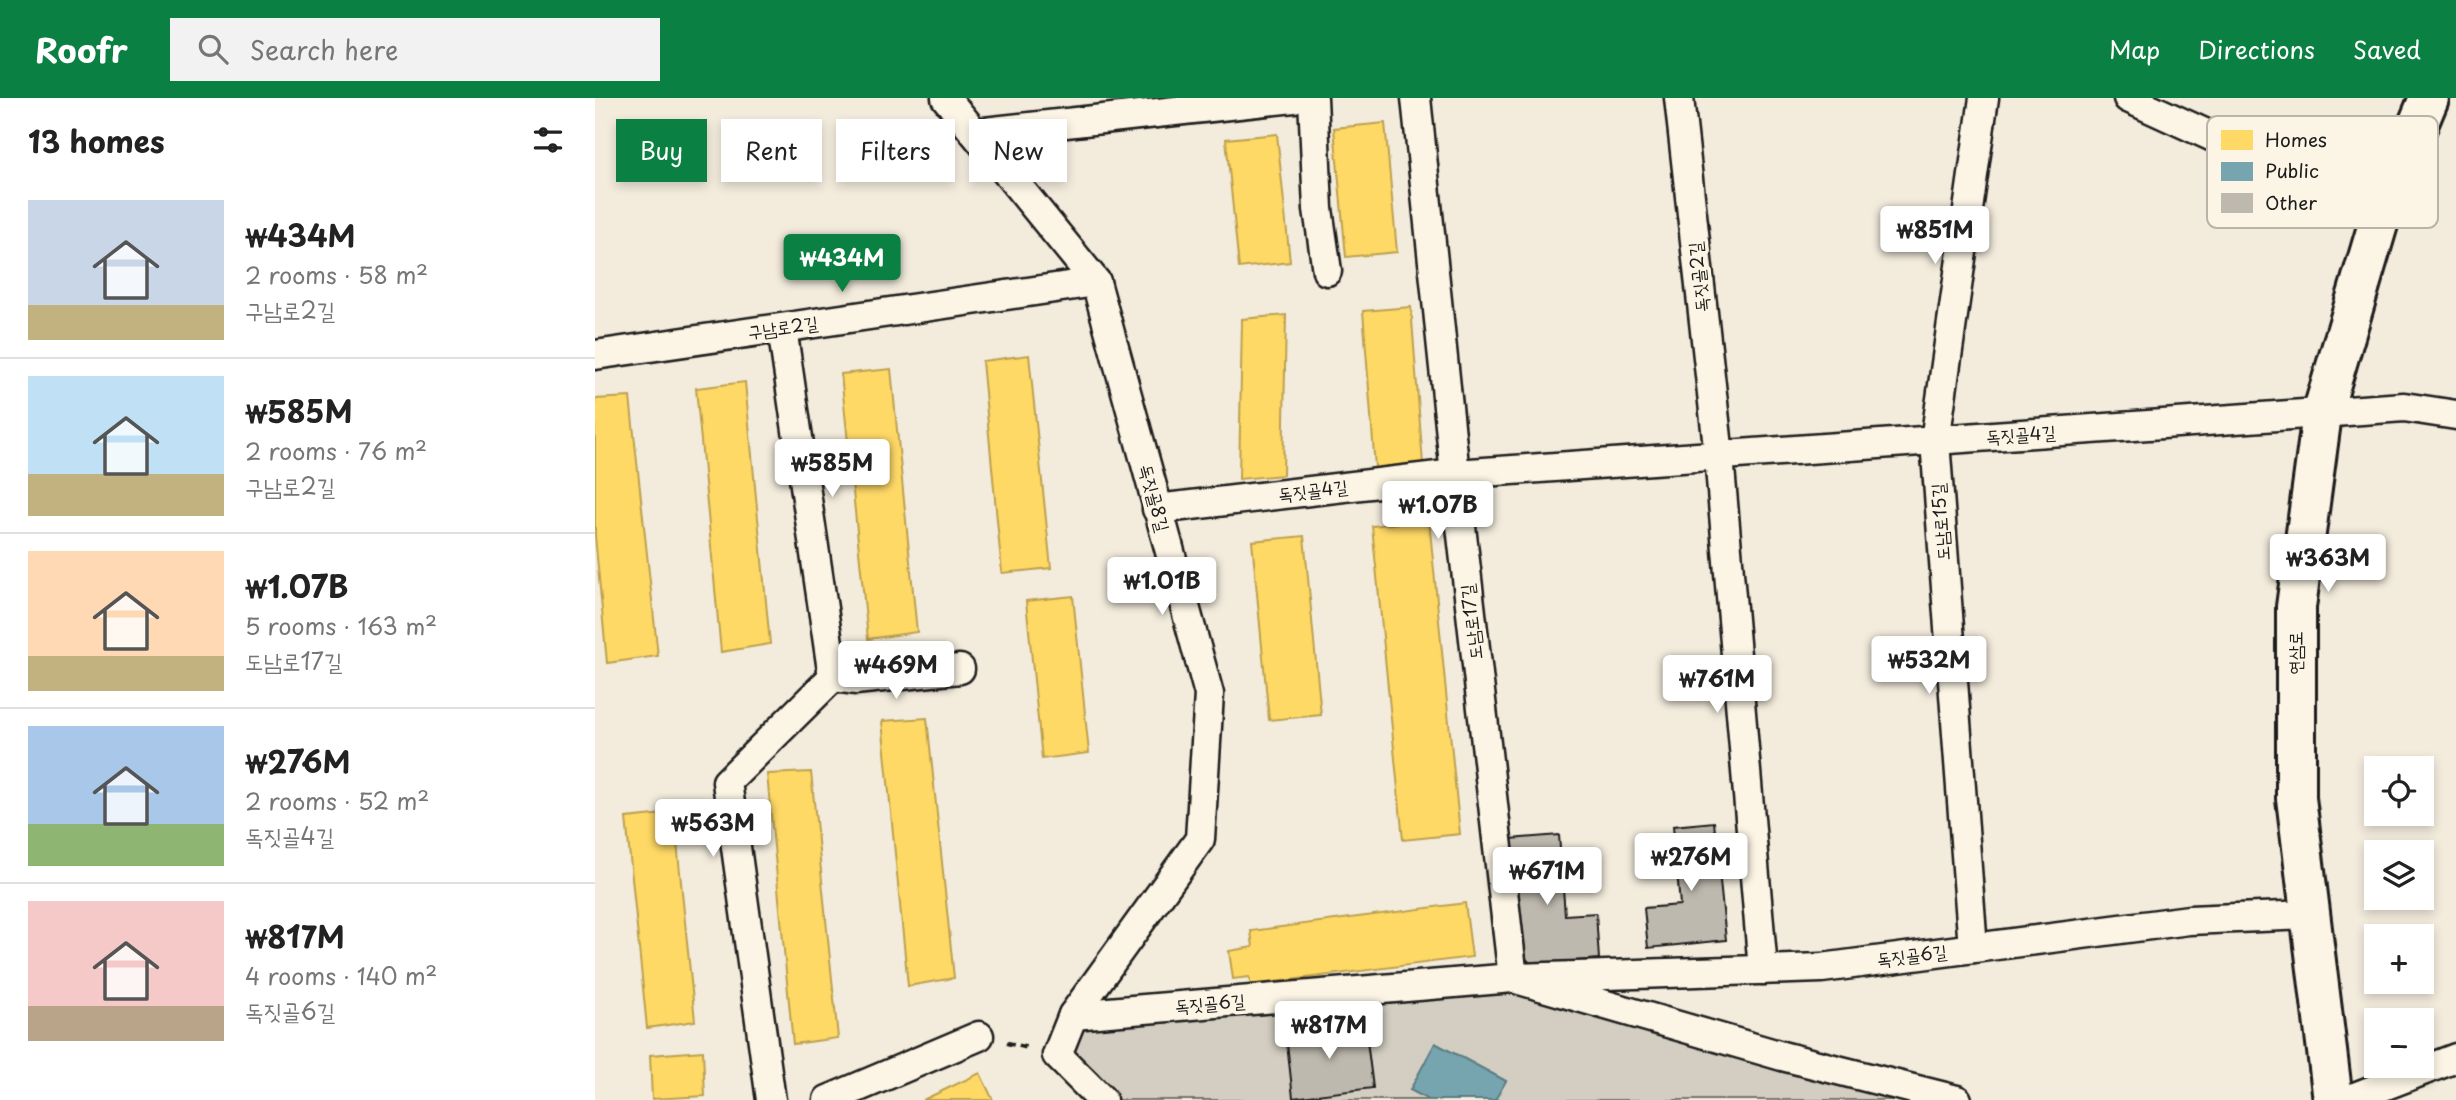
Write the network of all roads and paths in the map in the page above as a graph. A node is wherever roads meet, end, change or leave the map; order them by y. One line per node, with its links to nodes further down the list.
1 (946, 98): 13 (street, 독짓골8길)
2 (1294, 98): 9 (street)
3 (1313, 98): 17 (street)
4 (1416, 98): 25 (street, 도남로17길)
5 (1679, 98): 24 (street, 독짓골2길)
6 (1984, 98): 23 (street, 도남로15길)
7 (2128, 98): 14 (street)
8 (2429, 98): 11 (main road, 연삼로)
9 (1222, 102): 10 (street)
10 (1109, 108): 12 (street)
11 (2422, 116)
12 (1052, 119)
13 (969, 127)
14 (2207, 134)
15 (1014, 182): 18 (street, 독짓골8길)
16 (2377, 228): 21 (main road, 연삼로)
17 (1327, 271)
18 (1096, 282): 19 (street, 구남로2길); 26 (street, 독짓골8길)
19 (782, 328): 20 (street, 구남로2길); 28 (street)
20 (595, 355)
21 (2322, 414): 22 (street, 독짓골4길); 23 (street, 독짓골4길); 29 (main road, 연삼로)
22 (2456, 415)
23 (1934, 441): 24 (street, 독짓골4길); 30 (street, 도남로15길)
24 (1719, 456): 25 (street, 독짓골4길); 31 (street)
25 (1455, 474): 26 (street, 독짓골4길); 32 (street, 도남로17길)
26 (1157, 509): 33 (street, 독짓골8길)
27 (960, 669): 28 (street)
28 (833, 677): 37 (street)
29 (2309, 915): 30 (street, 독짓골6길); 41 (main road, 연삼로)
30 (1973, 948): 31 (street, 독짓골6길)
31 (1763, 970): 32 (street, 독짓골6길)
32 (1513, 978): 33 (street, 독짓골6길); 40 (street, 독짓골6길)
33 (1073, 1015): 35 (street, 독짓골8길)
34 (979, 1036): 35 (path); 38 (street)
35 (1057, 1055): 39 (street)
36 (2456, 1058): 42 (street)
37 (771, 1100)
38 (828, 1100)
39 (1102, 1100)
40 (1957, 1100)
41 (2333, 1100)
42 (2347, 1100)

